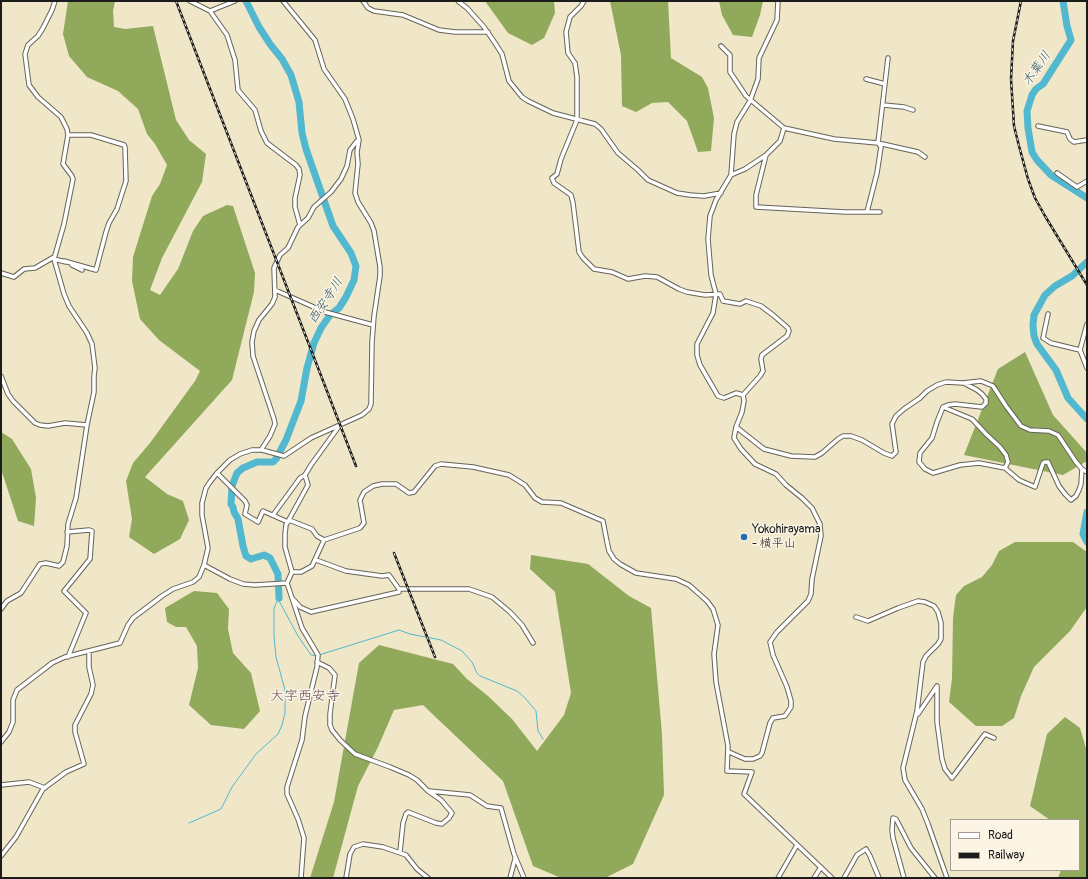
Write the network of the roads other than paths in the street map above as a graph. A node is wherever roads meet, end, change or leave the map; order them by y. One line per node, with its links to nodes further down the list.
1 (55, 1): 21 (street)
2 (190, 1): 9 (street)
3 (235, 1): 9 (street)
4 (283, 1): 22 (street)
5 (363, 1): 10 (street)
6 (458, 1): 10 (street)
7 (584, 1): 18 (street)
8 (778, 1): 15 (street)
9 (210, 11): 33 (street)
10 (488, 32): 18 (street)
11 (721, 46): 15 (street)
12 (888, 58): 14 (street)
13 (866, 79): 14 (street)
14 (885, 84): 16 (street)
15 (750, 101): 20 (street); 28 (street)
16 (884, 105): 17 (street); 24 (street)
17 (913, 110)
18 (577, 120): 30 (street); 37 (street)
19 (1038, 126): 23 (street)
20 (784, 128): 24 (street); 25 (street)
21 (68, 135): 34 (street); 34 (street)
22 (359, 140): 33 (street); 40 (street)
23 (1087, 140)
24 (878, 143): 26 (street); 31 (street)
25 (766, 155): 28 (street); 31 (street)
26 (925, 157)
27 (1057, 173): 29 (street)
28 (731, 175): 30 (street)
29 (1087, 182)
30 (721, 193): 37 (street)
31 (867, 212): 32 (street)
32 (880, 212)
33 (300, 225): 36 (street)
34 (54, 258): 35 (street); 48 (street)
35 (1, 273)
36 (275, 290): 40 (street); 50 (street)
37 (716, 294): 45 (street); 45 (street)
38 (1048, 314): 41 (street)
39 (1087, 324): 41 (street)
40 (373, 325): 47 (street)
41 (1080, 350): 42 (street)
42 (1087, 368)
43 (1, 376): 48 (street)
44 (963, 383): 46 (street); 49 (street); 52 (street)
45 (742, 395): 49 (street)
46 (943, 407): 51 (street); 51 (street)
47 (340, 424): 50 (street); 55 (street)
48 (87, 425): 58 (street)
49 (736, 427): 75 (street)
50 (261, 450): 54 (street)
51 (1005, 468): 52 (street)
52 (1082, 469): 53 (street)
53 (1087, 472)
54 (217, 473): 56 (street); 61 (street)
55 (305, 475): 56 (street); 57 (street)
56 (273, 515): 57 (street)
57 (288, 521): 59 (street); 62 (street)
58 (67, 532): 66 (street); 70 (street)
59 (324, 540): 60 (street); 75 (street)
60 (316, 560): 62 (street); 68 (street)
61 (204, 565): 63 (street); 69 (street)
62 (292, 572): 63 (street)
63 (287, 583): 65 (street)
64 (399, 592): 65 (street)
65 (292, 598): 71 (street)
66 (1, 609)
67 (856, 617): 72 (street)
68 (533, 643)
69 (89, 651): 70 (street); 77 (street)
70 (68, 657): 74 (street)
71 (317, 662): 78 (street); 84 (street)
72 (915, 718): 73 (street); 96 (street)
73 (994, 738)
74 (1, 742)
75 (729, 752): 79 (street)
76 (1, 785): 77 (street)
77 (45, 788): 81 (street)
78 (428, 791): 80 (street); 82 (street)
79 (797, 845): 83 (street); 89 (street)
80 (400, 852): 85 (street); 86 (street)
81 (1, 856)
82 (515, 859): 87 (street); 88 (street)
83 (821, 867): 90 (street); 91 (street)
84 (301, 878)
85 (346, 878)
86 (428, 878)
87 (510, 878)
88 (524, 878)
89 (778, 878)
90 (814, 878)
91 (832, 878)
92 (844, 878): 93 (street)
93 (879, 878)
94 (904, 878): 95 (street)
95 (935, 878)
96 (947, 878)

